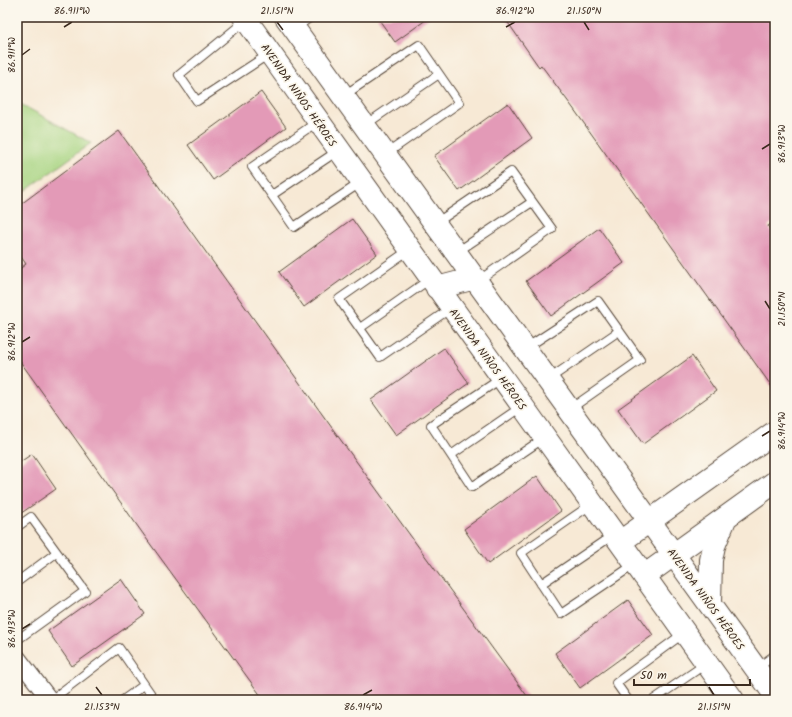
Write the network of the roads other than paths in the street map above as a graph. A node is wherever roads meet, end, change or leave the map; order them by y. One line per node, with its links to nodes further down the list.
1 (245, 19): 3 (main road, AVENIDA NIÑOS HÉROES); 3 (lane)
2 (297, 21): 5 (main road, AVENIDA NIÑOS HÉROES)
3 (270, 54): 6 (main road, AVENIDA NIÑOS HÉROES)
4 (439, 74): 5 (lane); 7 (lane); 9 (lane)
5 (343, 96): 7 (main road, AVENIDA NIÑOS HÉROES)
6 (318, 121): 8 (main road, AVENIDA NIÑOS HÉROES); 11 (lane)
7 (364, 125): 9 (main road, AVENIDA NIÑOS HÉROES)
8 (339, 150): 10 (main road, AVENIDA NIÑOS HÉROES); 11 (lane)
9 (385, 154): 13 (main road, AVENIDA NIÑOS HÉROES)
10 (361, 182): 11 (lane); 14 (main road, AVENIDA NIÑOS HÉROES)
11 (272, 195)
12 (532, 202): 13 (lane); 15 (lane); 16 (lane)
13 (435, 224): 15 (main road, AVENIDA NIÑOS HÉROES)
14 (409, 250): 17 (main road, AVENIDA NIÑOS HÉROES); 19 (lane)
15 (457, 253): 16 (main road, AVENIDA NIÑOS HÉROES)
16 (476, 280): 17 (main road); 21 (main road, AVENIDA NIÑOS HÉROES)
17 (433, 283): 18 (main road, AVENIDA NIÑOS HÉROES); 19 (lane)
18 (451, 308): 19 (lane); 22 (main road, AVENIDA NIÑOS HÉROES)
19 (360, 328)
20 (619, 331): 21 (lane); 23 (lane); 25 (lane)
21 (526, 349): 23 (main road, AVENIDA NIÑOS HÉROES)
22 (502, 378): 24 (main road, AVENIDA NIÑOS HÉROES); 28 (lane)
23 (548, 379): 25 (main road, AVENIDA NIÑOS HÉROES)
24 (522, 406): 27 (main road, AVENIDA NIÑOS HÉROES); 28 (lane)
25 (570, 409): 32 (main road, AVENIDA NIÑOS HÉROES)
26 (775, 432): 32 (main road)
27 (545, 438): 28 (lane); 30 (main road, AVENIDA NIÑOS HÉROES)
28 (450, 455)
29 (775, 482): 31 (main road)
30 (592, 504): 34 (main road, AVENIDA NIÑOS HÉROES); 39 (lane)
31 (726, 517): 36 (main road); 40 (main road)
32 (650, 520): 34 (main road); 36 (main road, AVENIDA NIÑOS HÉROES)
33 (17, 528): 35 (lane)
34 (617, 538): 37 (main road, AVENIDA NIÑOS HÉROES); 39 (lane)
35 (56, 553): 38 (lane); 42 (lane)
36 (674, 554): 37 (main road); 40 (main road, AVENIDA NIÑOS HÉROES)
37 (640, 570): 39 (lane); 41 (main road, AVENIDA NIÑOS HÉROES)
38 (17, 582)
39 (542, 584)
40 (710, 604): 46 (main road, AVENIDA NIÑOS HÉROES)
41 (685, 633): 45 (main road, AVENIDA NIÑOS HÉROES); 53 (lane)
42 (17, 640)
43 (775, 655): 46 (lane)
44 (17, 656): 50 (street)
45 (707, 663): 49 (main road, AVENIDA NIÑOS HÉROES); 54 (lane)
46 (756, 669): 48 (main road, AVENIDA NIÑOS HÉROES)
47 (144, 685): 50 (lane); 51 (lane); 52 (lane)
48 (775, 695)
49 (727, 698)
50 (50, 700)
51 (123, 700)
52 (155, 700)
53 (628, 700)
54 (653, 700)

